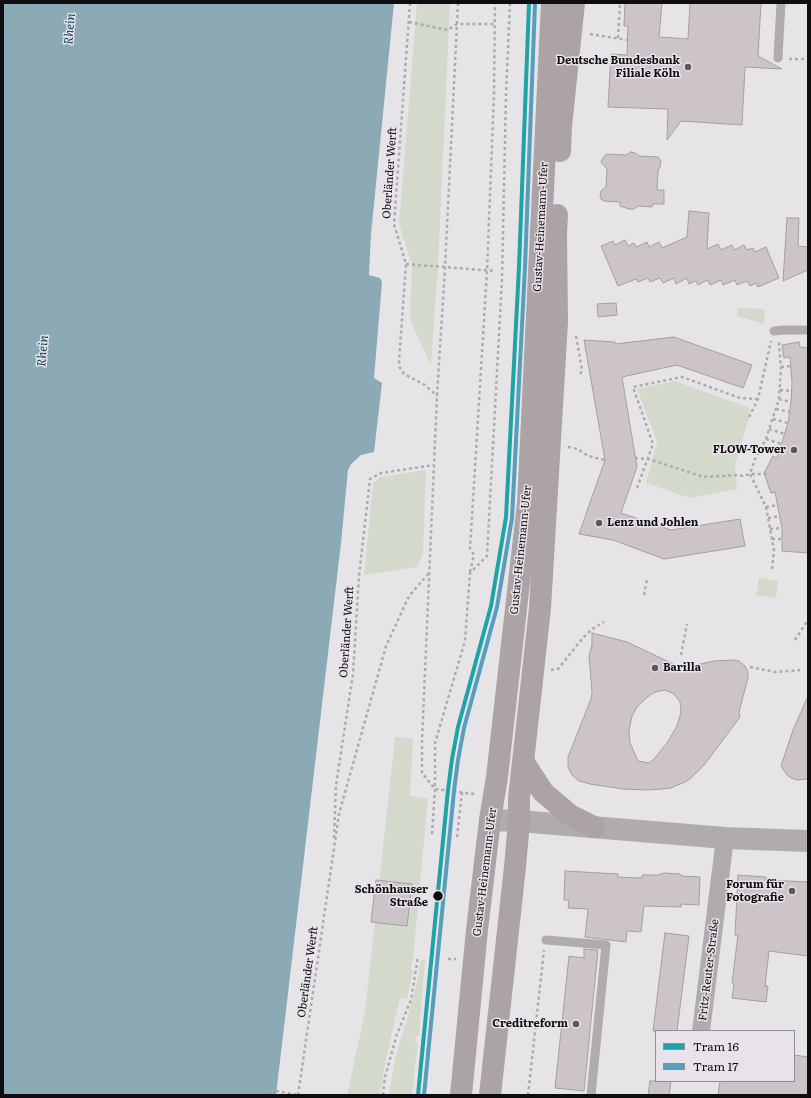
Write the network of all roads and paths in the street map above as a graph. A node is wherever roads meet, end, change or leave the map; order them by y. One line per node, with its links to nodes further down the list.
1 (410, 3): 9 (path, Oberländer Werft)
2 (458, 3): 10 (path)
3 (495, 3): 11 (path)
4 (510, 3): 60 (path)
5 (552, 3): 75 (main road, Gustav-Heinemann-Ufer)
6 (574, 3): 12 (main road, Gustav-Heinemann-Ufer)
7 (620, 3): 13 (path)
8 (781, 3): 15 (lane)
9 (409, 22): 10 (path); 16 (path, Oberländer Werft)
10 (457, 24): 11 (path); 17 (path)
11 (494, 24): 18 (path)
12 (571, 31): 13 (path); 70 (main road, Gustav-Heinemann-Ufer)
13 (618, 38): 14 (path)
14 (627, 40)
15 (778, 58)
16 (406, 264): 17 (path); 29 (path, Oberländer Werft)
17 (445, 267): 18 (path); 29 (path)
18 (487, 270): 19 (path); 60 (path)
19 (495, 271)
20 (808, 330): 21 (lane)
21 (774, 331): 30 (path)
22 (575, 332): 26 (path)
23 (779, 344): 25 (path)
24 (791, 366): 25 (path)
25 (781, 367): 27 (path)
26 (580, 375)
27 (780, 390): 28 (path); 31 (path)
28 (792, 391)
29 (438, 396): 46 (path)
30 (758, 399): 35 (path); 44 (path)
31 (779, 400): 32 (path); 33 (path)
32 (791, 402)
33 (776, 409): 34 (path); 36 (path)
34 (790, 412)
35 (749, 417)
36 (772, 419): 37 (path); 38 (path)
37 (788, 423)
38 (769, 429): 39 (path); 40 (path)
39 (785, 434)
40 (766, 439): 41 (path); 47 (path)
41 (782, 444)
42 (570, 447): 45 (path)
43 (635, 458): 44 (path)
44 (648, 458): 47 (path); 49 (path)
45 (605, 460)
46 (434, 465): 59 (path); 82 (path, Oberländer Werft)
47 (750, 474): 48 (path); 51 (path)
48 (770, 474)
49 (637, 488)
50 (778, 505): 51 (path)
51 (766, 507): 53 (path)
52 (780, 516): 53 (path)
53 (768, 518): 55 (path)
54 (782, 528): 55 (path)
55 (770, 529): 57 (path)
56 (782, 538): 57 (path)
57 (772, 539): 58 (path)
58 (772, 569)
59 (430, 573): 72 (path); 82 (path, Oberländer Werft)
60 (470, 573): 72 (path)
61 (647, 579): 62 (path)
62 (644, 595)
63 (808, 620): 66 (path)
64 (604, 622): 70 (path)
65 (687, 624): 67 (path)
66 (795, 640)
67 (681, 655)
68 (750, 667): 69 (path)
69 (800, 670)
70 (533, 674): 71 (main road, Gustav-Heinemann-Ufer)
71 (523, 761): 76 (main road, Gustav-Heinemann-Ufer); 77 (main road)
72 (436, 789): 73 (path); 78 (path)
73 (462, 792): 74 (path); 79 (path)
74 (474, 794)
75 (490, 820): 76 (street); 91 (main road, Gustav-Heinemann-Ufer)
76 (519, 821): 77 (street); 92 (main road, Gustav-Heinemann-Ufer)
77 (594, 828): 80 (street)
78 (432, 834)
79 (457, 837)
80 (725, 838): 81 (street); 87 (street, Fritz-Reuter-Straße)
81 (808, 841)
82 (334, 851): 89 (path, Oberländer Werft)
83 (546, 940): 93 (path); 94 (lane)
84 (418, 957): 90 (path)
85 (448, 959): 86 (path)
86 (456, 960)
87 (701, 1030)
88 (270, 1090): 89 (path)
89 (298, 1095)
90 (383, 1095)
91 (461, 1095)
92 (490, 1095)
93 (528, 1095)
94 (591, 1095)

